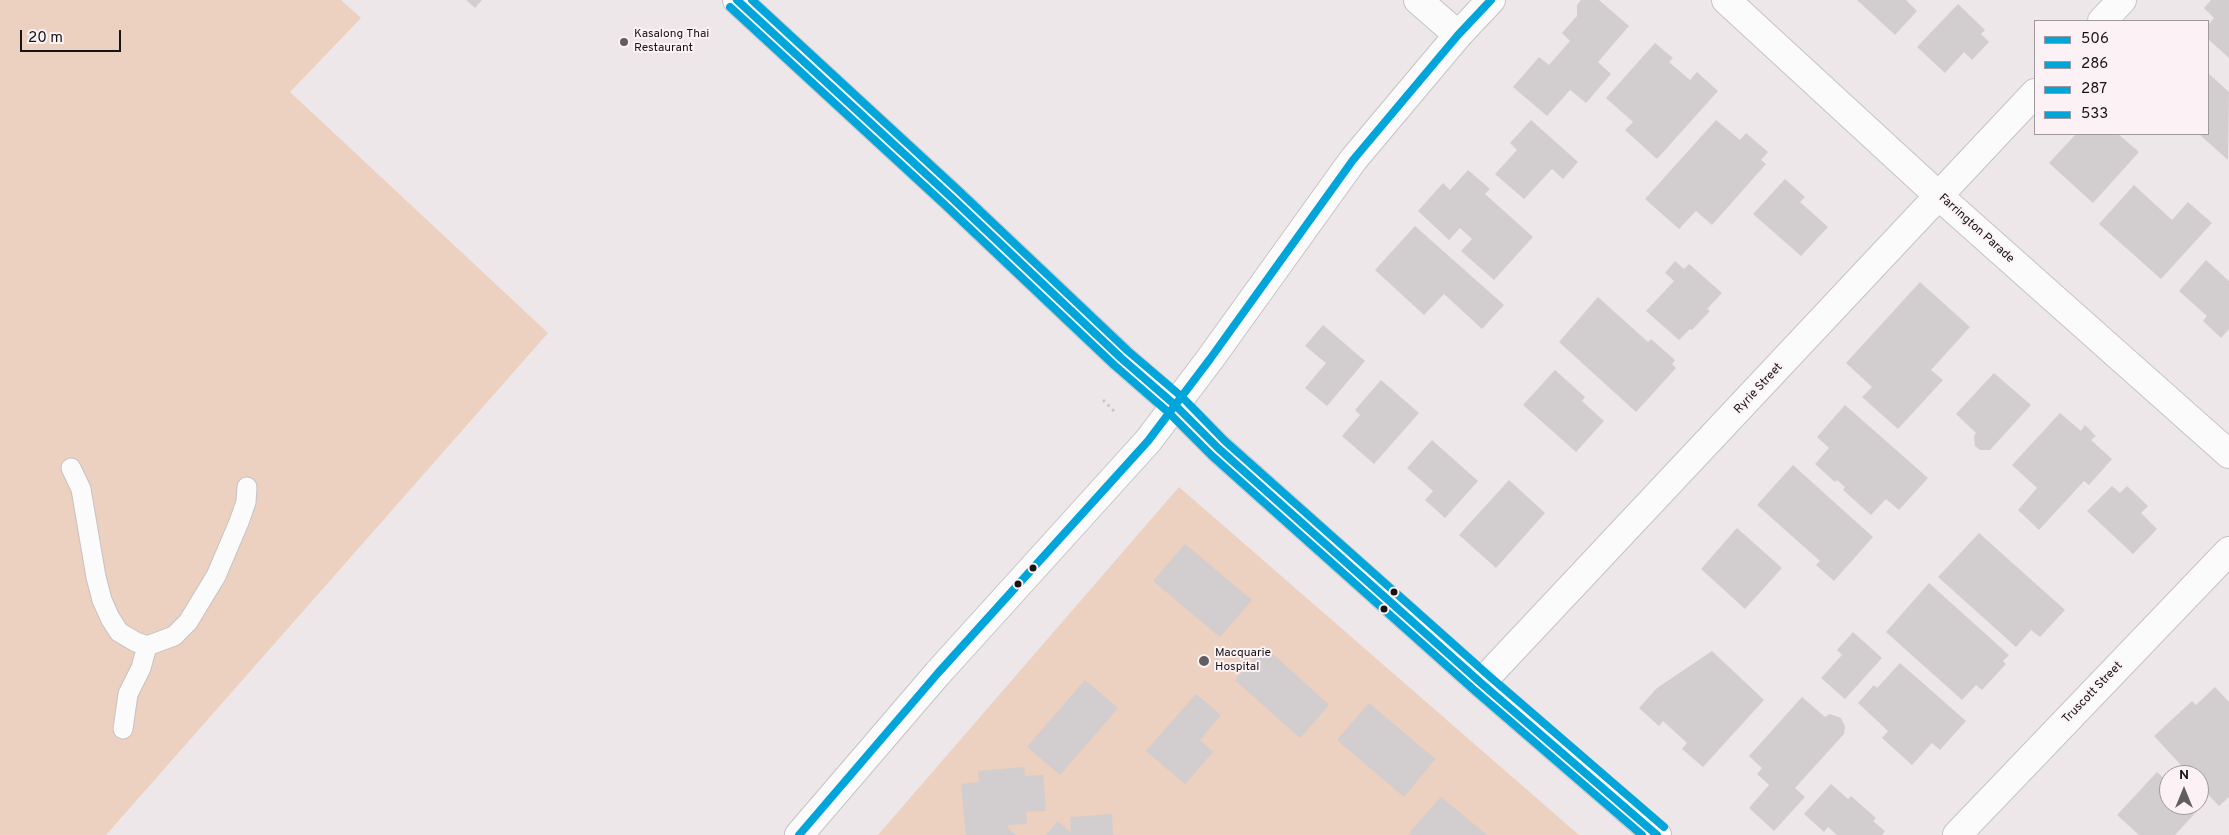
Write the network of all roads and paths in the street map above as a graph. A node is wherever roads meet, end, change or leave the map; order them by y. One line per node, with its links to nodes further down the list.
1 (737, 0): 11 (street)
2 (1418, 0): 7 (street)
3 (1491, 0): 7 (street)
4 (1726, 0): 9 (street, Farrington Parade)
5 (2122, 0): 6 (street)
6 (2103, 20)
7 (1458, 35): 11 (street)
8 (2034, 94): 9 (street, Ryrie Street)
9 (1940, 197): 13 (street, Farrington Parade); 18 (street, Ryrie Street)
10 (1103, 400): 12 (path)
11 (1175, 405): 18 (street); 20 (street)
12 (1114, 411)
13 (2229, 454)
14 (71, 468): 17 (lane)
15 (247, 487): 17 (lane)
16 (2229, 550): 22 (street, Truscott Street)
17 (147, 646): 19 (lane)
18 (1481, 683): 21 (street)
19 (122, 729)
20 (799, 835)
21 (1656, 835)
22 (1957, 835)

